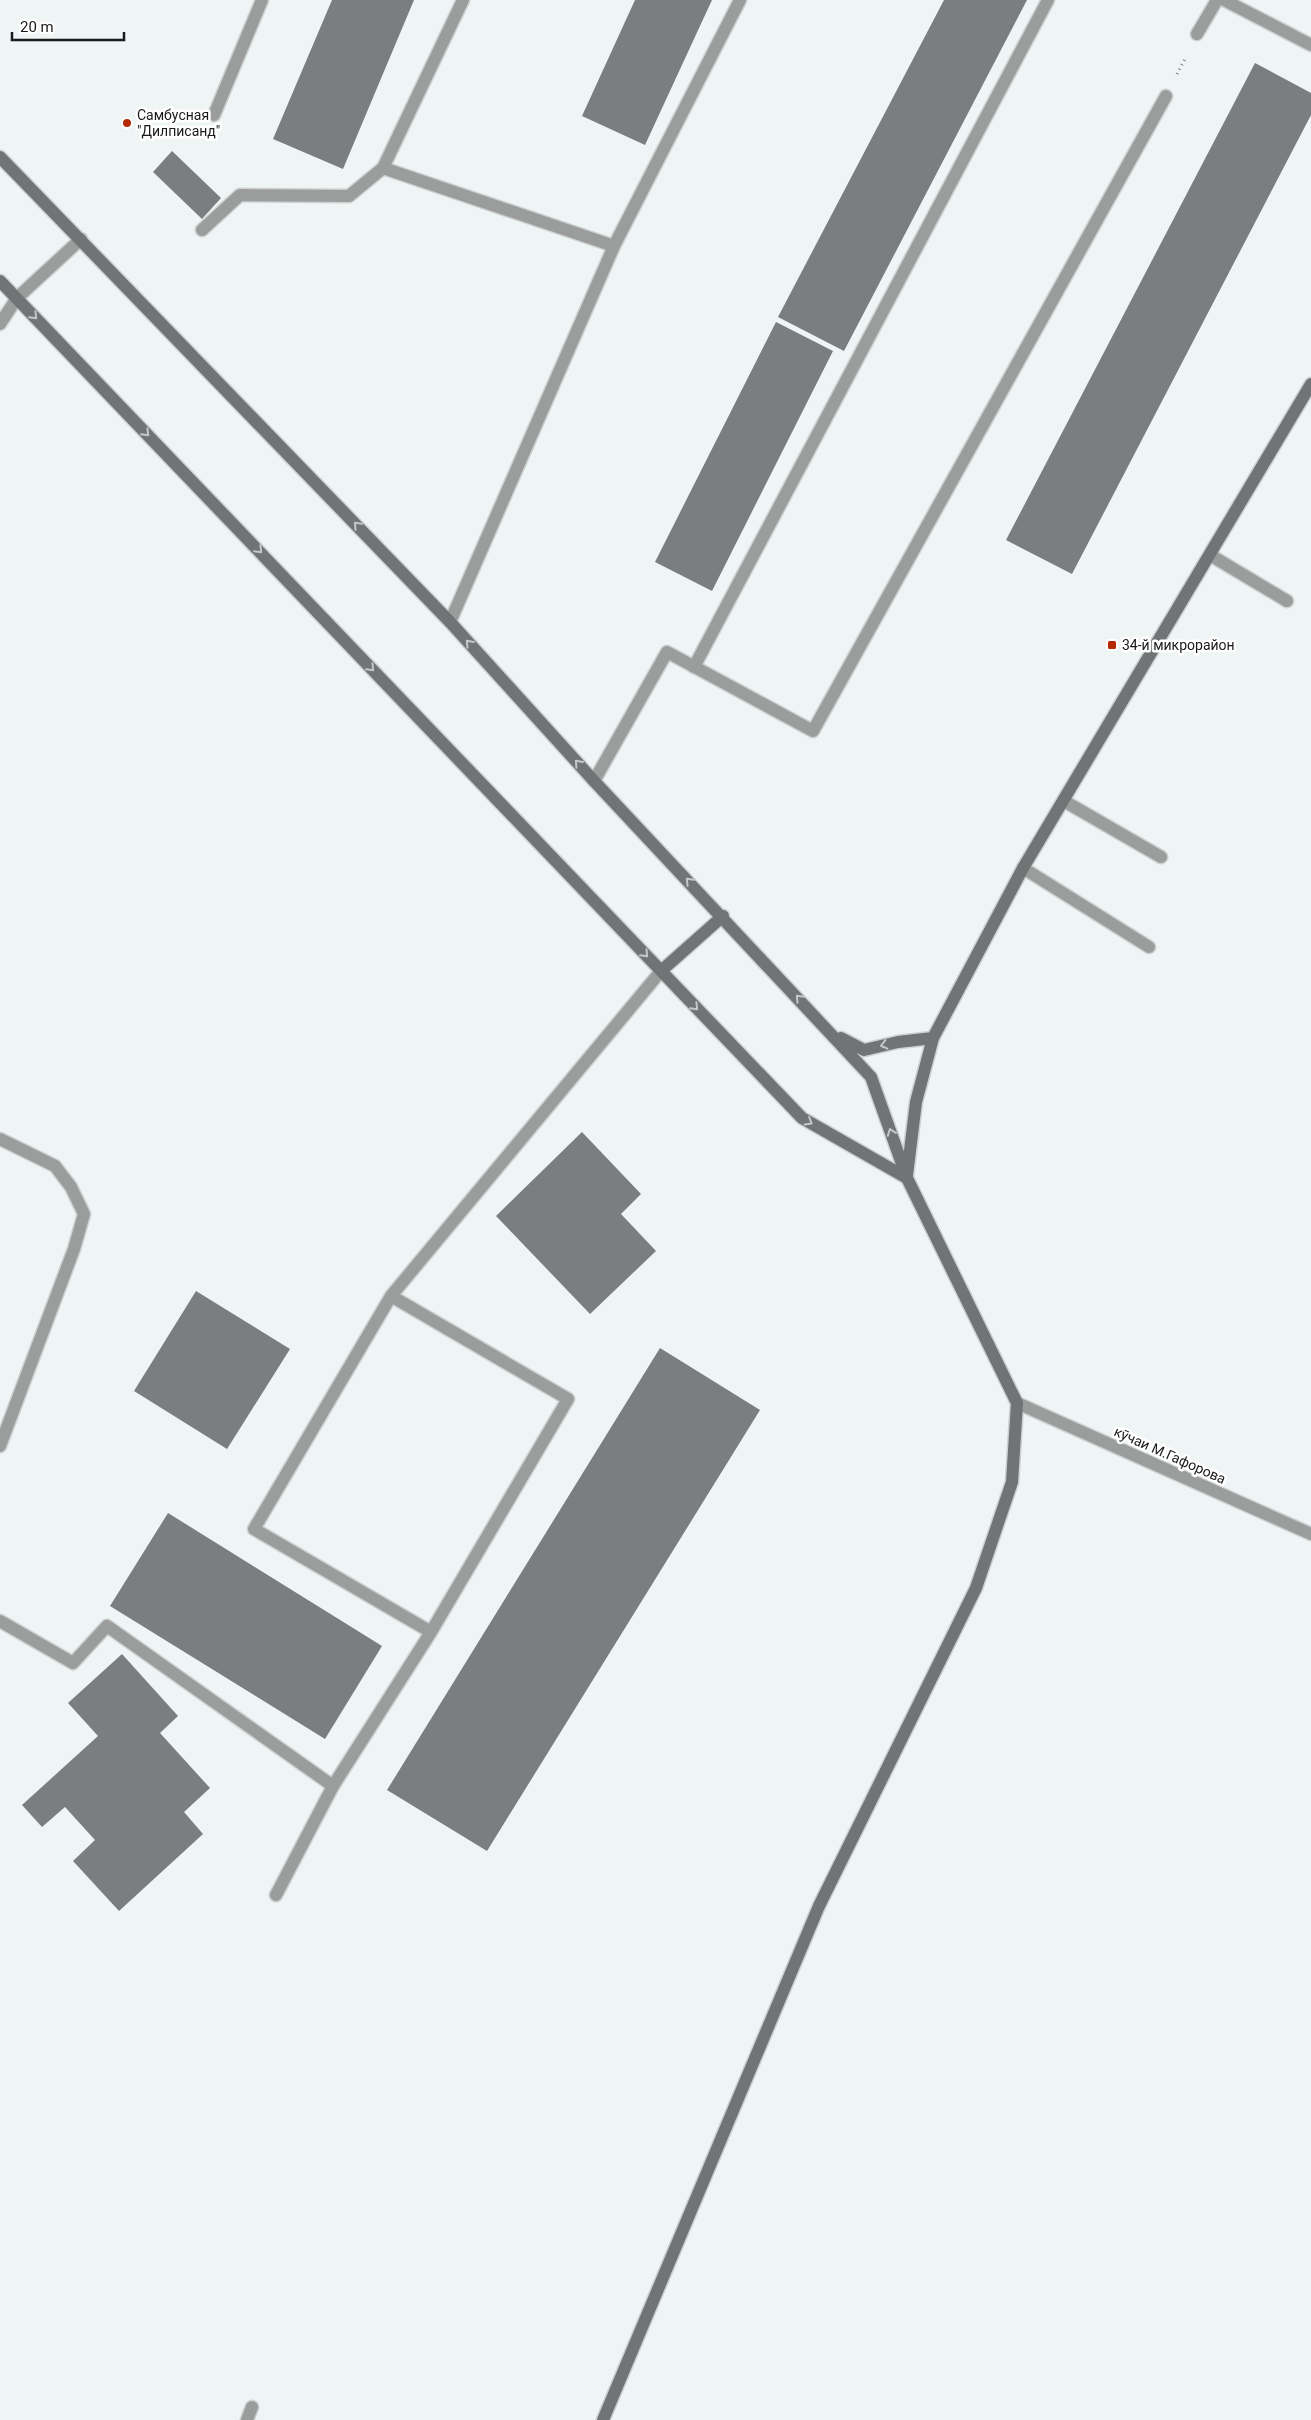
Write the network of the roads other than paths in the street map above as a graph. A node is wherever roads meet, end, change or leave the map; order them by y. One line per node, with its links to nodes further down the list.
1 (262, 0): 10 (street)
2 (463, 0): 12 (street)
3 (740, 0): 15 (street)
4 (1048, 0): 23 (street)
5 (1217, 0): 7 (street)
6 (1224, 0): 8 (street)
7 (1197, 34)
8 (1311, 45)
9 (1166, 96): 23 (street)
10 (214, 115)
11 (0, 157): 14 (main road)
12 (383, 168): 13 (street); 15 (street)
13 (202, 230)
14 (82, 239): 17 (street); 22 (main road, one-way to 14)
15 (614, 246): 22 (street)
16 (0, 281): 17 (main road)
17 (17, 298): 18 (street); 30 (main road, one-way to 30)
18 (0, 324)
19 (1311, 384): 20 (main road)
20 (1210, 555): 21 (street); 25 (main road)
21 (1287, 601)
22 (450, 622): 24 (main road, one-way to 22)
23 (694, 667): 24 (street)
24 (594, 781): 28 (main road, one-way to 24)
25 (1064, 801): 26 (street); 27 (main road)
26 (1161, 857)
27 (1023, 868): 29 (street); 32 (main road)
28 (723, 916): 30 (main road); 31 (main road, one-way to 28)
29 (1149, 947)
30 (661, 972): 34 (main road, one-way to 34); 35 (street)
31 (832, 1033): 32 (main road, one-way to 31); 34 (main road, one-way to 31)
32 (933, 1038): 34 (main road)
33 (0, 1139): 37 (street)
34 (907, 1178): 36 (main road)
35 (391, 1296): 40 (street); 40 (street)
36 (1017, 1403): 38 (street, кӯчаи М.Гафорова); 45 (main road)
37 (0, 1446)
38 (1311, 1534)
39 (0, 1621): 41 (street)
40 (430, 1632): 41 (street)
41 (333, 1786): 42 (street)
42 (276, 1895)
43 (252, 2407): 44 (street)
44 (247, 2420)
45 (603, 2420)

